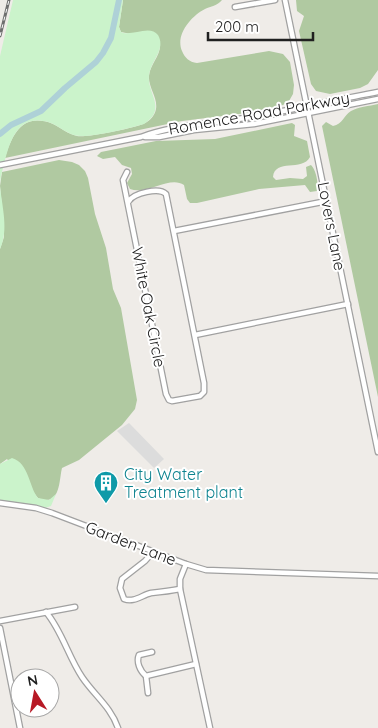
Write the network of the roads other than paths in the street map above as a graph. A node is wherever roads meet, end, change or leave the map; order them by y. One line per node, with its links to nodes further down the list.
1 (274, 0): 3 (street)
2 (285, 0): 6 (street, Lovers Lane)
3 (235, 7)
4 (378, 92): 6 (street, Romence Road Parkway)
5 (378, 99): 7 (street, Romence Road Parkway)
6 (307, 106): 7 (street, Lovers Lane); 8 (street, Romence Road Parkway)
7 (308, 113): 8 (street, Romence Road Parkway); 12 (street, Lovers Lane)
8 (141, 137): 9 (street, Romence Road Parkway)
9 (0, 166)
10 (127, 172): 11 (street, White Oak Circle)
11 (129, 201): 13 (street); 15 (street, White Oak Circle)
12 (327, 201): 13 (street); 14 (street, Lovers Lane)
13 (174, 231): 15 (street)
14 (348, 304): 15 (street); 16 (street, Lovers Lane)
15 (194, 335)
16 (378, 452)
17 (0, 504): 18 (street, Garden Lane)
18 (153, 552): 19 (street, Garden Lane); 21 (street)
19 (186, 564): 20 (street); 21 (street, Garden Lane)
20 (378, 576)
21 (180, 589): 27 (street, Garden Lane)
22 (75, 607): 23 (street)
23 (46, 612): 24 (street); 31 (street)
24 (0, 621)
25 (0, 628): 30 (street)
26 (152, 652): 28 (street)
27 (196, 664): 28 (street); 32 (street, Garden Lane)
28 (146, 676): 29 (street)
29 (148, 693)
30 (20, 728)
31 (118, 728)
32 (210, 728)

